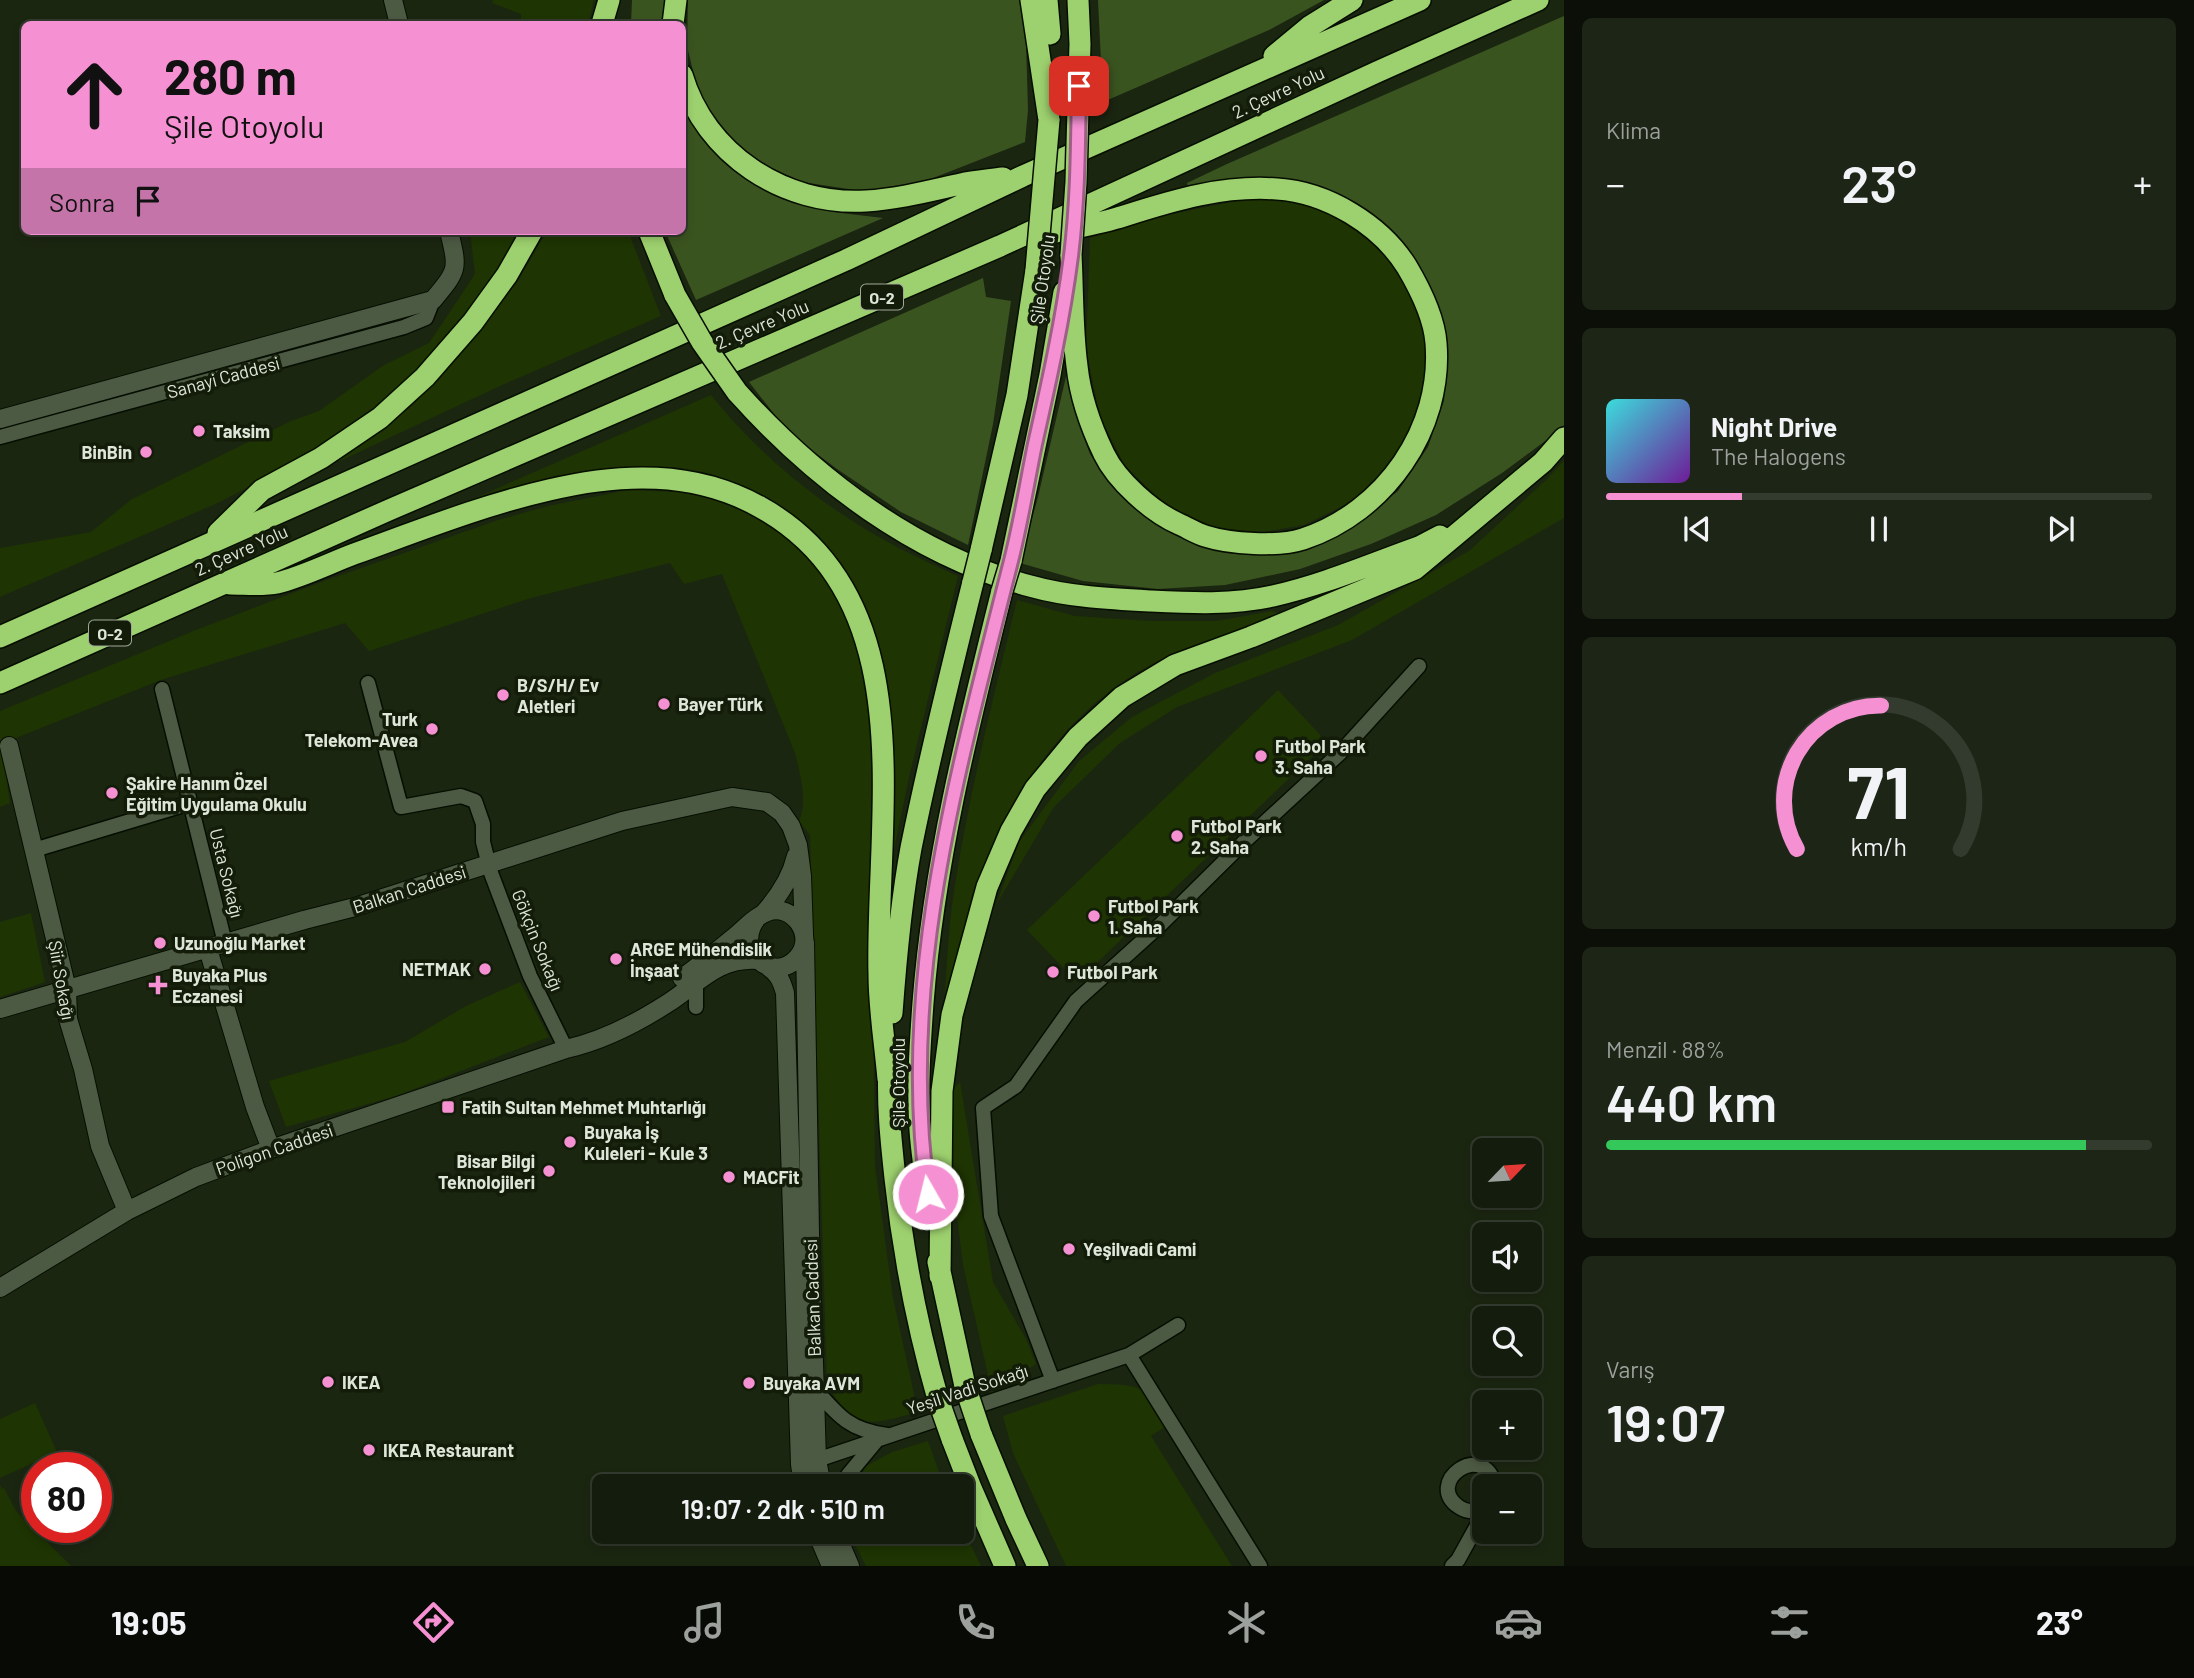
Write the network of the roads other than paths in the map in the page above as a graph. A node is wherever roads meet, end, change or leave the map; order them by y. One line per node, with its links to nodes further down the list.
1 (393, 0): 11 (street)
2 (609, 0): 12 (highway)
3 (615, 0): 13 (highway)
4 (676, 0): 14 (highway)
5 (1031, 0): 17 (highway)
6 (1047, 0): 17 (highway, Şile Otoyolu)
7 (1078, 0): 23 (highway, Şile Otoyolu, bridge)
8 (1352, 0): 15 (highway)
9 (1420, 0): 15 (highway, 2. Çevre Yolu / O-2)
10 (1538, 0): 22 (highway, 2. Çevre Yolu / O-2)
11 (398, 21)
12 (603, 21)
13 (616, 21)
14 (673, 21)
15 (1257, 71): 18 (highway, 2. Çevre Yolu / O-2)
16 (686, 88): 18 (highway)
17 (1049, 120): 50 (highway, Şile Otoyolu, bridge)
18 (1023, 176): 29 (highway, 2. Çevre Yolu / O-2)
19 (450, 235): 24 (street)
20 (530, 235): 29 (highway)
21 (651, 235): 28 (highway, bridge)
22 (1000, 246): 23 (highway); 30 (highway, 2. Çevre Yolu / O-2)
23 (1071, 256): 53 (highway, Şile Otoyolu, bridge)
24 (433, 300): 25 (street, Sanayi Caddesi); 26 (street, Sanayi Caddesi)
25 (0, 419)
26 (0, 437)
27 (1564, 438): 28 (highway)
28 (1482, 513): 53 (highway)
29 (207, 544): 31 (highway, 2. Çevre Yolu / O-2)
30 (221, 584): 33 (highway, 2. Çevre Yolu / O-2); 50 (highway)
31 (0, 637)
32 (1419, 666): 57 (street)
33 (0, 682)
34 (368, 683): 40 (street, Gökçin Sokağı)
35 (162, 689): 37 (street, Usta Sokağı)
36 (9, 746): 39 (street, Şiir Sokağı)
37 (190, 803): 39 (street); 43 (street, Usta Sokağı)
38 (798, 845): 40 (street, Balkan Caddesi); 41 (street); 42 (street, Balkan Caddesi)
39 (34, 850): 46 (street, Şiir Sokağı)
40 (488, 864): 43 (street, Balkan Caddesi); 49 (street, Gökçin Sokağı)
41 (761, 915): 42 (street); 44 (street); 49 (street)
42 (804, 938): 44 (street); 58 (street, Balkan Caddesi)
43 (216, 946): 46 (street, Balkan Caddesi); 51 (street)
44 (762, 963): 45 (street); 60 (street, Balkan Caddesi)
45 (696, 982): 47 (street); 49 (street)
46 (67, 989): 48 (street, Balkan Caddesi); 52 (street, Şiir Sokağı)
47 (696, 1007)
48 (0, 1009)
49 (566, 1049): 51 (street, Poligon Caddesi)
50 (888, 1079): 71 (highway, Şile Otoyolu, bridge)
51 (271, 1149): 52 (street, Poligon Caddesi)
52 (127, 1211): 54 (street, Poligon Caddesi)
53 (940, 1276): 72 (highway, Şile Otoyolu, bridge)
54 (0, 1288)
55 (1178, 1325): 56 (street, Yeşil Vadi Sokağı)
56 (1129, 1355): 57 (street, Yeşil Vadi Sokağı); 73 (street)
57 (1053, 1381): 59 (street, Yeşil Vadi Sokağı)
58 (815, 1389): 59 (street); 60 (street, Balkan Caddesi)
59 (883, 1437): 60 (street, Yeşil Vadi Sokağı); 63 (street)
60 (808, 1462): 61 (street, Balkan Caddesi); 62 (street, Balkan Caddesi)
61 (806, 1474)
62 (815, 1474)
63 (849, 1474)
64 (1490, 1474): 65 (street)
65 (1472, 1511)
66 (1472, 1535): 74 (street)
67 (822, 1544): 69 (street)
68 (841, 1544): 70 (street)
69 (831, 1566)
70 (850, 1566)
71 (1005, 1566)
72 (1038, 1566)
73 (1260, 1566)
74 (1452, 1566)

